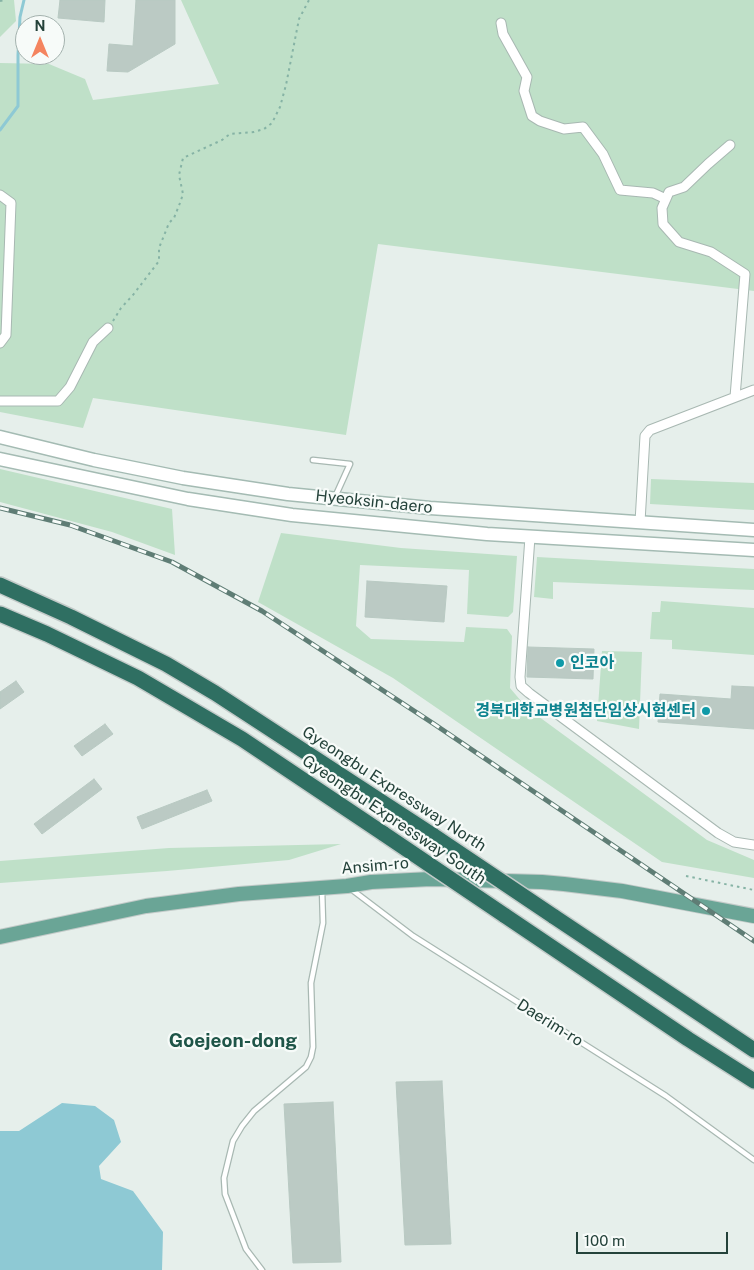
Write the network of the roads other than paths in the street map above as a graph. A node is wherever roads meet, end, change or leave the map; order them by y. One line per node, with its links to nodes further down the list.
1 (501, 23): 4 (street)
2 (730, 145): 4 (street)
3 (0, 196): 5 (street)
4 (666, 199): 9 (street)
5 (4, 272): 7 (street)
6 (108, 328): 10 (street)
7 (0, 343)
8 (754, 390): 9 (street)
9 (735, 397): 15 (street)
10 (0, 401)
11 (0, 437): 14 (main road, Hyeoksin-daero)
12 (0, 459): 17 (main road)
13 (314, 460): 14 (lane)
14 (334, 498): 15 (main road, Hyeoksin-daero)
15 (640, 522): 16 (main road, Hyeoksin-daero)
16 (754, 530)
17 (530, 537): 18 (main road); 21 (street)
18 (754, 550)
19 (0, 585): 27 (highway, Gyeongbu Expressway North, bridge)
20 (0, 614): 28 (highway, Gyeongbu Expressway South, bridge)
21 (754, 845)
22 (347, 886): 23 (main road, Ansim-ro); 24 (main road, Ansim-ro); 29 (lane, Daerim-ro)
23 (322, 888): 26 (main road, Ansim-ro); 30 (lane)
24 (748, 915): 25 (street)
25 (754, 925)
26 (0, 936)
27 (754, 1050)
28 (754, 1081)
29 (754, 1160)
30 (262, 1270)

